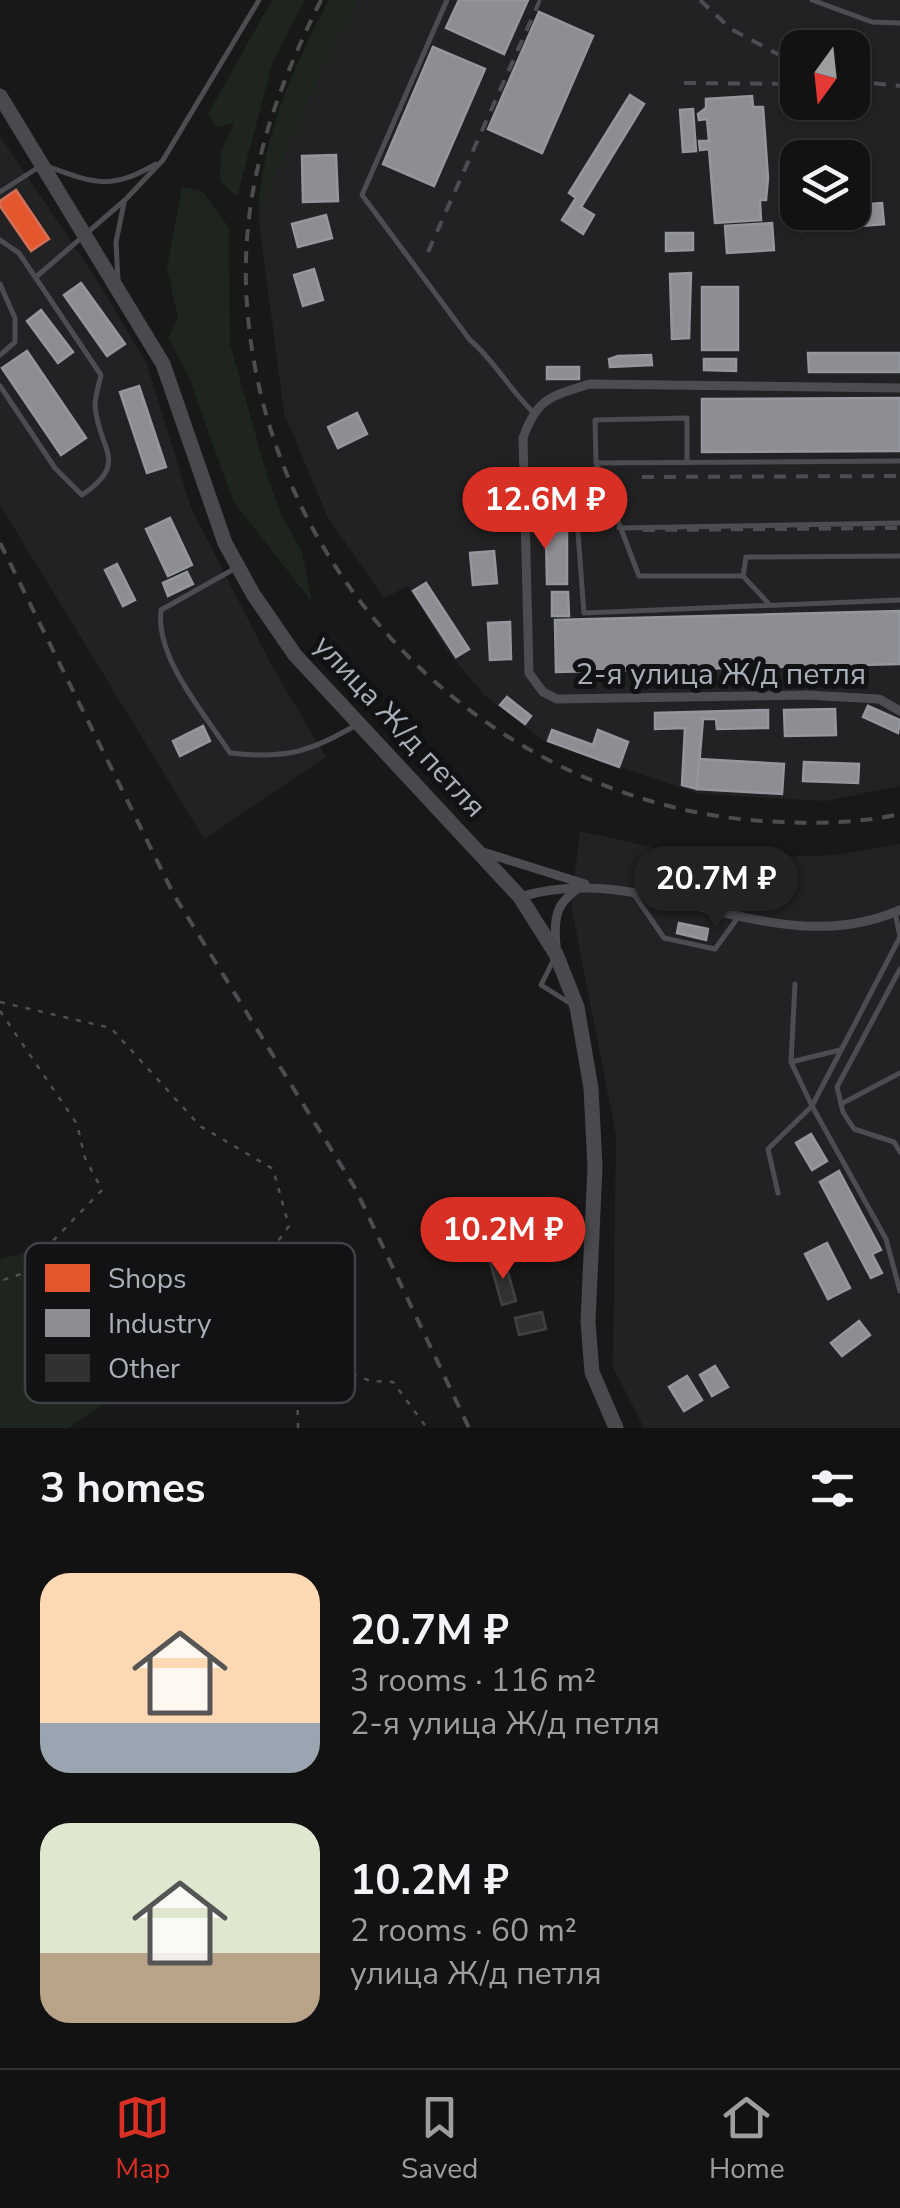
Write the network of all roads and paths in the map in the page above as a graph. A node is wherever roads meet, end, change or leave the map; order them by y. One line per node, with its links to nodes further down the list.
1 (259, 0): 6 (lane)
2 (447, 0): 18 (lane)
3 (812, 0): 4 (lane)
4 (900, 23)
5 (0, 96): 7 (main road, улица Ж/д петля)
6 (162, 160): 7 (lane); 9 (lane)
7 (43, 164): 8 (lane); 10 (main road, улица Ж/д петля)
8 (0, 192)
9 (125, 200): 10 (lane); 14 (lane)
10 (88, 233): 12 (lane); 14 (main road, улица Ж/д петля)
11 (0, 240): 12 (lane)
12 (36, 276): 16 (lane)
13 (0, 284): 15 (lane)
14 (118, 284): 26 (main road, улица Ж/д петля)
15 (0, 354)
16 (0, 386)
17 (900, 388): 18 (street)
18 (532, 411): 30 (street, 2-я улица Ж/д петля)
19 (900, 460): 20 (lane)
20 (687, 461): 21 (lane); 21 (lane)
21 (596, 463): 22 (lane)
22 (611, 499): 24 (lane); 29 (lane)
23 (900, 523): 24 (lane)
24 (619, 528): 27 (lane)
25 (900, 556): 27 (lane)
26 (236, 568): 31 (main road, улица Ж/д петля); 31 (lane)
27 (742, 576): 29 (lane)
28 (900, 600): 29 (lane)
29 (768, 603)
30 (900, 711)
31 (358, 724): 32 (main road, улица Ж/д петля)
32 (479, 850): 33 (street); 35 (main road, улица Ж/д петля)
33 (586, 884): 34 (street); 35 (street); 39 (street)
34 (632, 890): 37 (street); 37 (lane)
35 (520, 897): 39 (main road, улица Ж/д петля)
36 (898, 911): 37 (street); 38 (lane)
37 (738, 916)
38 (900, 937): 45 (lane)
39 (556, 954): 43 (main road, улица Ж/д петля); 43 (lane)
40 (899, 973): 48 (lane)
41 (795, 984): 46 (lane)
42 (0, 1002): 53 (path)
43 (578, 1007): 61 (main road, улица Ж/д петля)
44 (0, 1010): 52 (path)
45 (840, 1050): 46 (lane); 49 (lane)
46 (791, 1062): 49 (lane)
47 (900, 1073): 48 (lane)
48 (841, 1104): 50 (lane)
49 (812, 1106): 51 (lane); 56 (lane)
50 (900, 1152)
51 (778, 1193)
52 (51, 1243)
53 (277, 1243)
54 (25, 1270): 55 (path)
55 (0, 1281)
56 (900, 1291)
57 (355, 1376): 60 (path)
58 (297, 1403): 59 (path)
59 (298, 1428)
60 (427, 1428)
61 (616, 1428)

